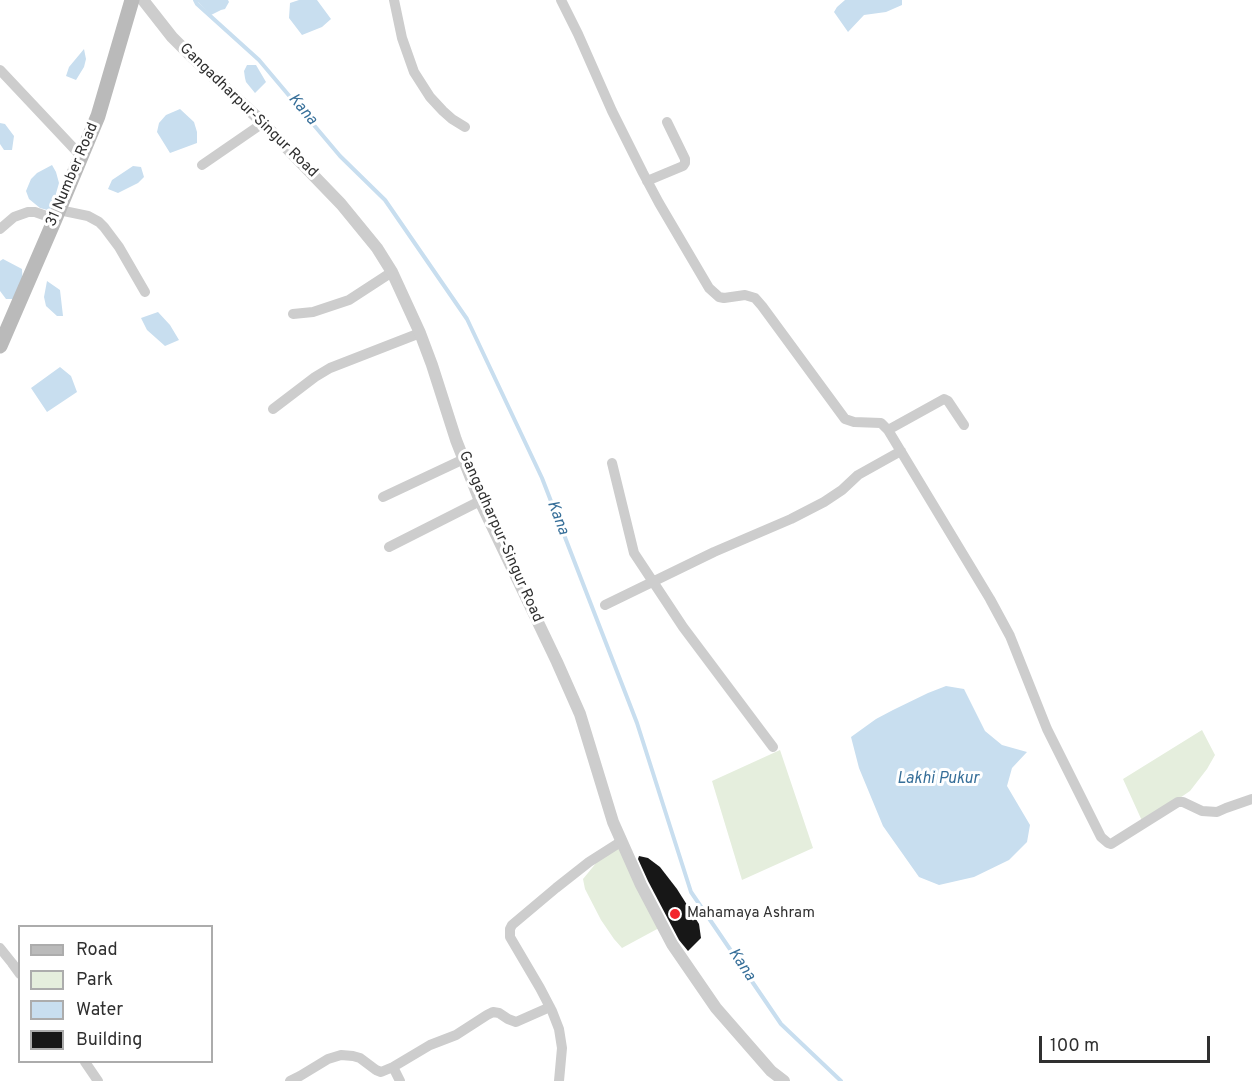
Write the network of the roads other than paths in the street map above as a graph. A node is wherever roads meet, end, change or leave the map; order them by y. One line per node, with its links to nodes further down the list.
1 (132, 0): 9 (main road, 31 Number Road)
2 (143, 0): 7 (street, Gangadharpur-Singur Road)
3 (394, 0): 8 (street)
4 (561, 0): 11 (street)
5 (0, 70): 9 (street)
6 (667, 122): 11 (street)
7 (263, 123): 10 (street); 14 (street, Gangadharpur-Singur Road)
8 (465, 127)
9 (81, 156): 12 (main road, 31 Number Road)
10 (201, 165)
11 (647, 182): 21 (street)
12 (57, 214): 13 (street); 15 (street); 18 (main road, 31 Number Road)
13 (0, 229)
14 (392, 272): 16 (street); 17 (street, Gangadharpur-Singur Road)
15 (146, 292)
16 (293, 314)
17 (420, 333): 19 (street); 23 (street, Gangadharpur-Singur Road)
18 (0, 346)
19 (273, 409)
20 (964, 425): 21 (street)
21 (888, 430): 22 (street)
22 (901, 451): 28 (street); 31 (street)
23 (464, 459): 25 (street); 26 (street, Gangadharpur-Singur Road)
24 (612, 463): 28 (street)
25 (383, 497)
26 (480, 501): 27 (street); 32 (street, Gangadharpur-Singur Road)
27 (389, 547)
28 (653, 581): 29 (street); 30 (street)
29 (605, 604)
30 (773, 747)
31 (1252, 799)
32 (622, 841): 35 (street); 42 (street, Gangadharpur-Singur Road)
33 (0, 948): 34 (street)
34 (18, 971)
35 (550, 1007): 37 (street); 41 (street)
36 (86, 1063): 38 (street)
37 (393, 1067): 39 (street); 40 (street)
38 (98, 1081)
39 (290, 1081)
40 (400, 1081)
41 (559, 1081)
42 (784, 1081)

